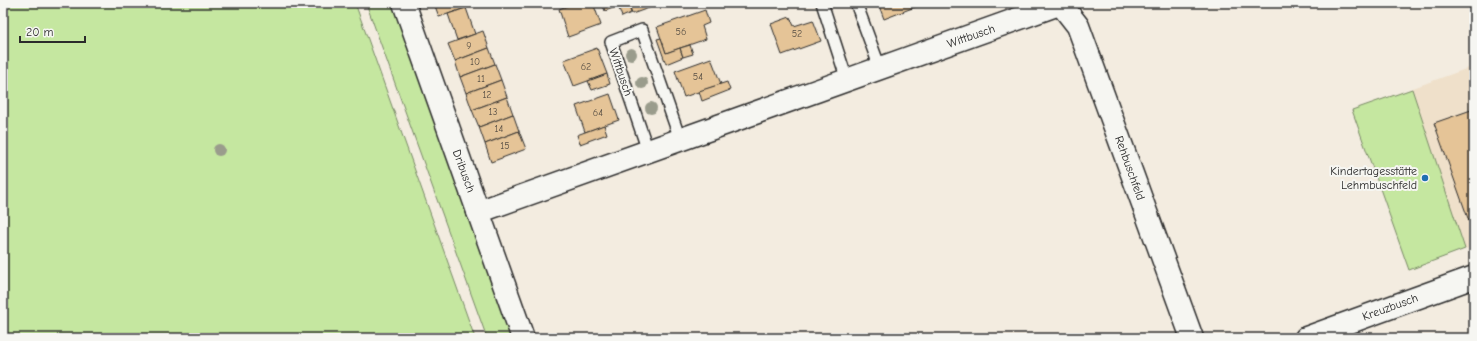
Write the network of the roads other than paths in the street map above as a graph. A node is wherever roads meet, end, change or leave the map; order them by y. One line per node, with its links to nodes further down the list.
1 (404, 3): 9 (street, Dribusch)
2 (822, 3): 6 (lane)
3 (856, 3): 5 (lane)
4 (1061, 3): 5 (street, Wittbusch); 12 (street, Rehbuschfeld)
5 (880, 68): 6 (street, Wittbusch)
6 (847, 80): 7 (street, Wittbusch)
7 (680, 140): 8 (street, Wittbusch); 8 (lane, Wittbusch)
8 (648, 151): 9 (street, Wittbusch)
9 (478, 212): 11 (street, Dribusch)
10 (1474, 277): 13 (street, Kreuzbusch)
11 (523, 338)
12 (1192, 338)
13 (1306, 338)

